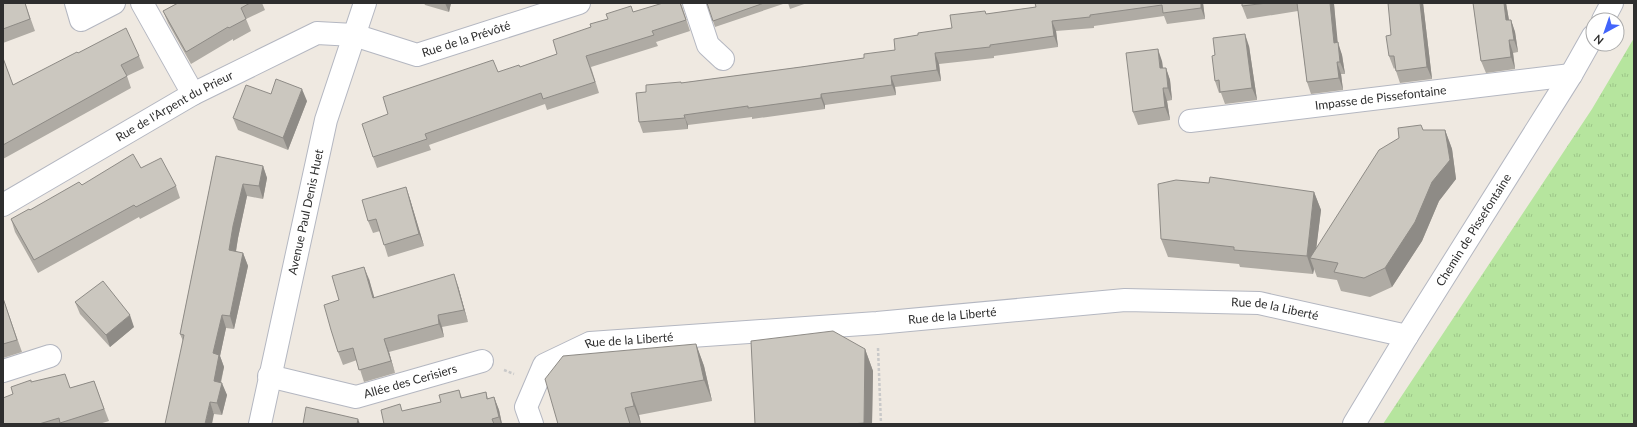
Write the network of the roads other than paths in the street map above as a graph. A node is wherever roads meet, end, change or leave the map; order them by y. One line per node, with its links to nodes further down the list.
1 (76, 3): 2 (street)
2 (114, 3)
3 (142, 3): 13 (street)
4 (365, 3): 9 (street, Avenue Paul Denis Huet)
5 (578, 3): 9 (street, Rue de la Prévôté)
6 (694, 3): 11 (street)
7 (1612, 3): 8 (street)
8 (1607, 12)
9 (354, 35): 13 (street, Rue de l'Arpent du Prieur); 20 (street, Avenue Paul Denis Huet)
10 (1585, 50): 12 (street, Chemin de Pissefontaine)
11 (723, 59)
12 (1571, 75): 14 (street, Impasse de Pissefontaine); 16 (street, Chemin de Pissefontaine)
13 (193, 94): 15 (street, Rue de l'Arpent du Prieur)
14 (1190, 121)
15 (3, 205)
16 (1407, 336): 21 (street, Rue de la Liberté); 23 (street, Chemin de Pissefontaine)
17 (50, 356): 19 (street)
18 (482, 361): 20 (street, Allée des Cerisiers)
19 (3, 371)
20 (270, 376): 22 (street, Avenue Paul Denis Huet)
21 (529, 416)
22 (260, 424)
23 (1354, 424)

